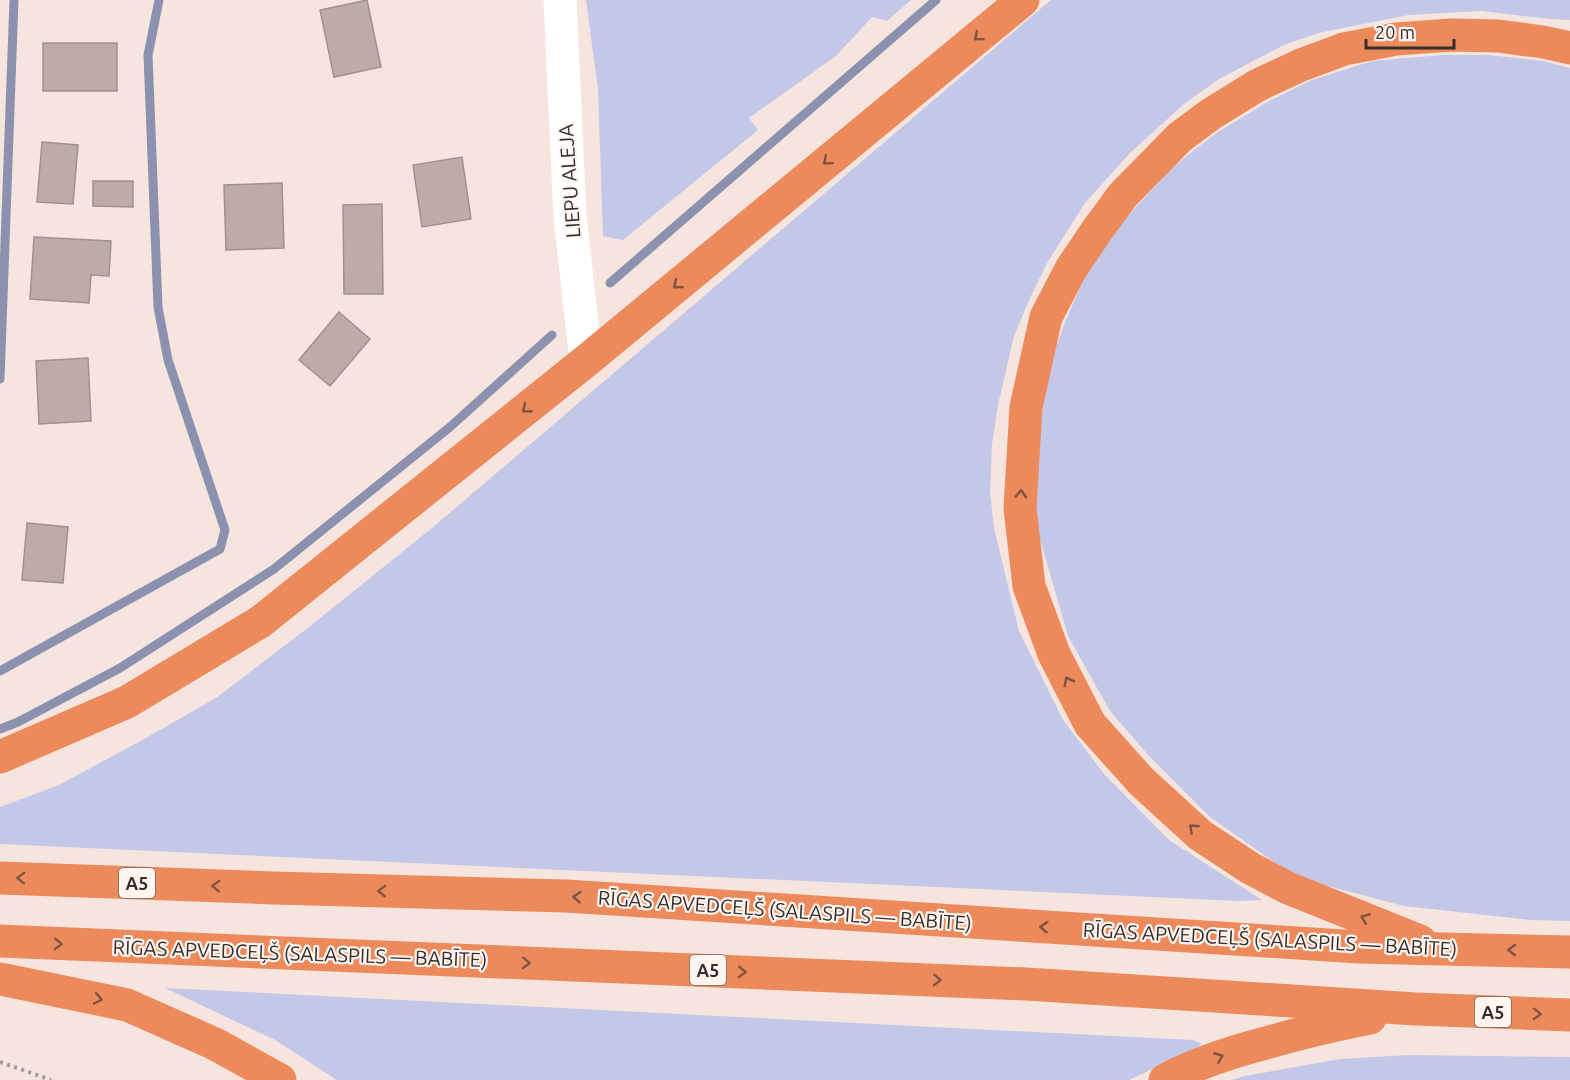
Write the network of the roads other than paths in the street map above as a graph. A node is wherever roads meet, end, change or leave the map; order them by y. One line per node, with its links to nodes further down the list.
1 (560, 0): 4 (street, LIEPU ALEJA)
2 (1023, 0): 4 (highway, one-way to 4)
3 (1561, 43): 8 (highway, one-way to 3)
4 (586, 361): 5 (highway, one-way to 5)
5 (0, 757)
6 (0, 878): 8 (highway, RĪGAS APVEDCEĻŠ (SALASPILS — BABĪTE) / A5, one-way to 6)
7 (0, 941): 11 (highway, RĪGAS APVEDCEĻŠ (SALASPILS — BABĪTE) / A5, one-way to 11)
8 (1438, 948): 9 (highway, RĪGAS APVEDCEĻŠ (SALASPILS — BABĪTE) / A5, one-way to 8)
9 (1570, 952)
10 (0, 979): 13 (highway, one-way to 13)
11 (1416, 1009): 12 (highway, RĪGAS APVEDCEĻŠ (SALASPILS — BABĪTE) / A5, one-way to 12); 14 (highway, one-way to 11)
12 (1570, 1015)
13 (280, 1080)
14 (1165, 1080)

